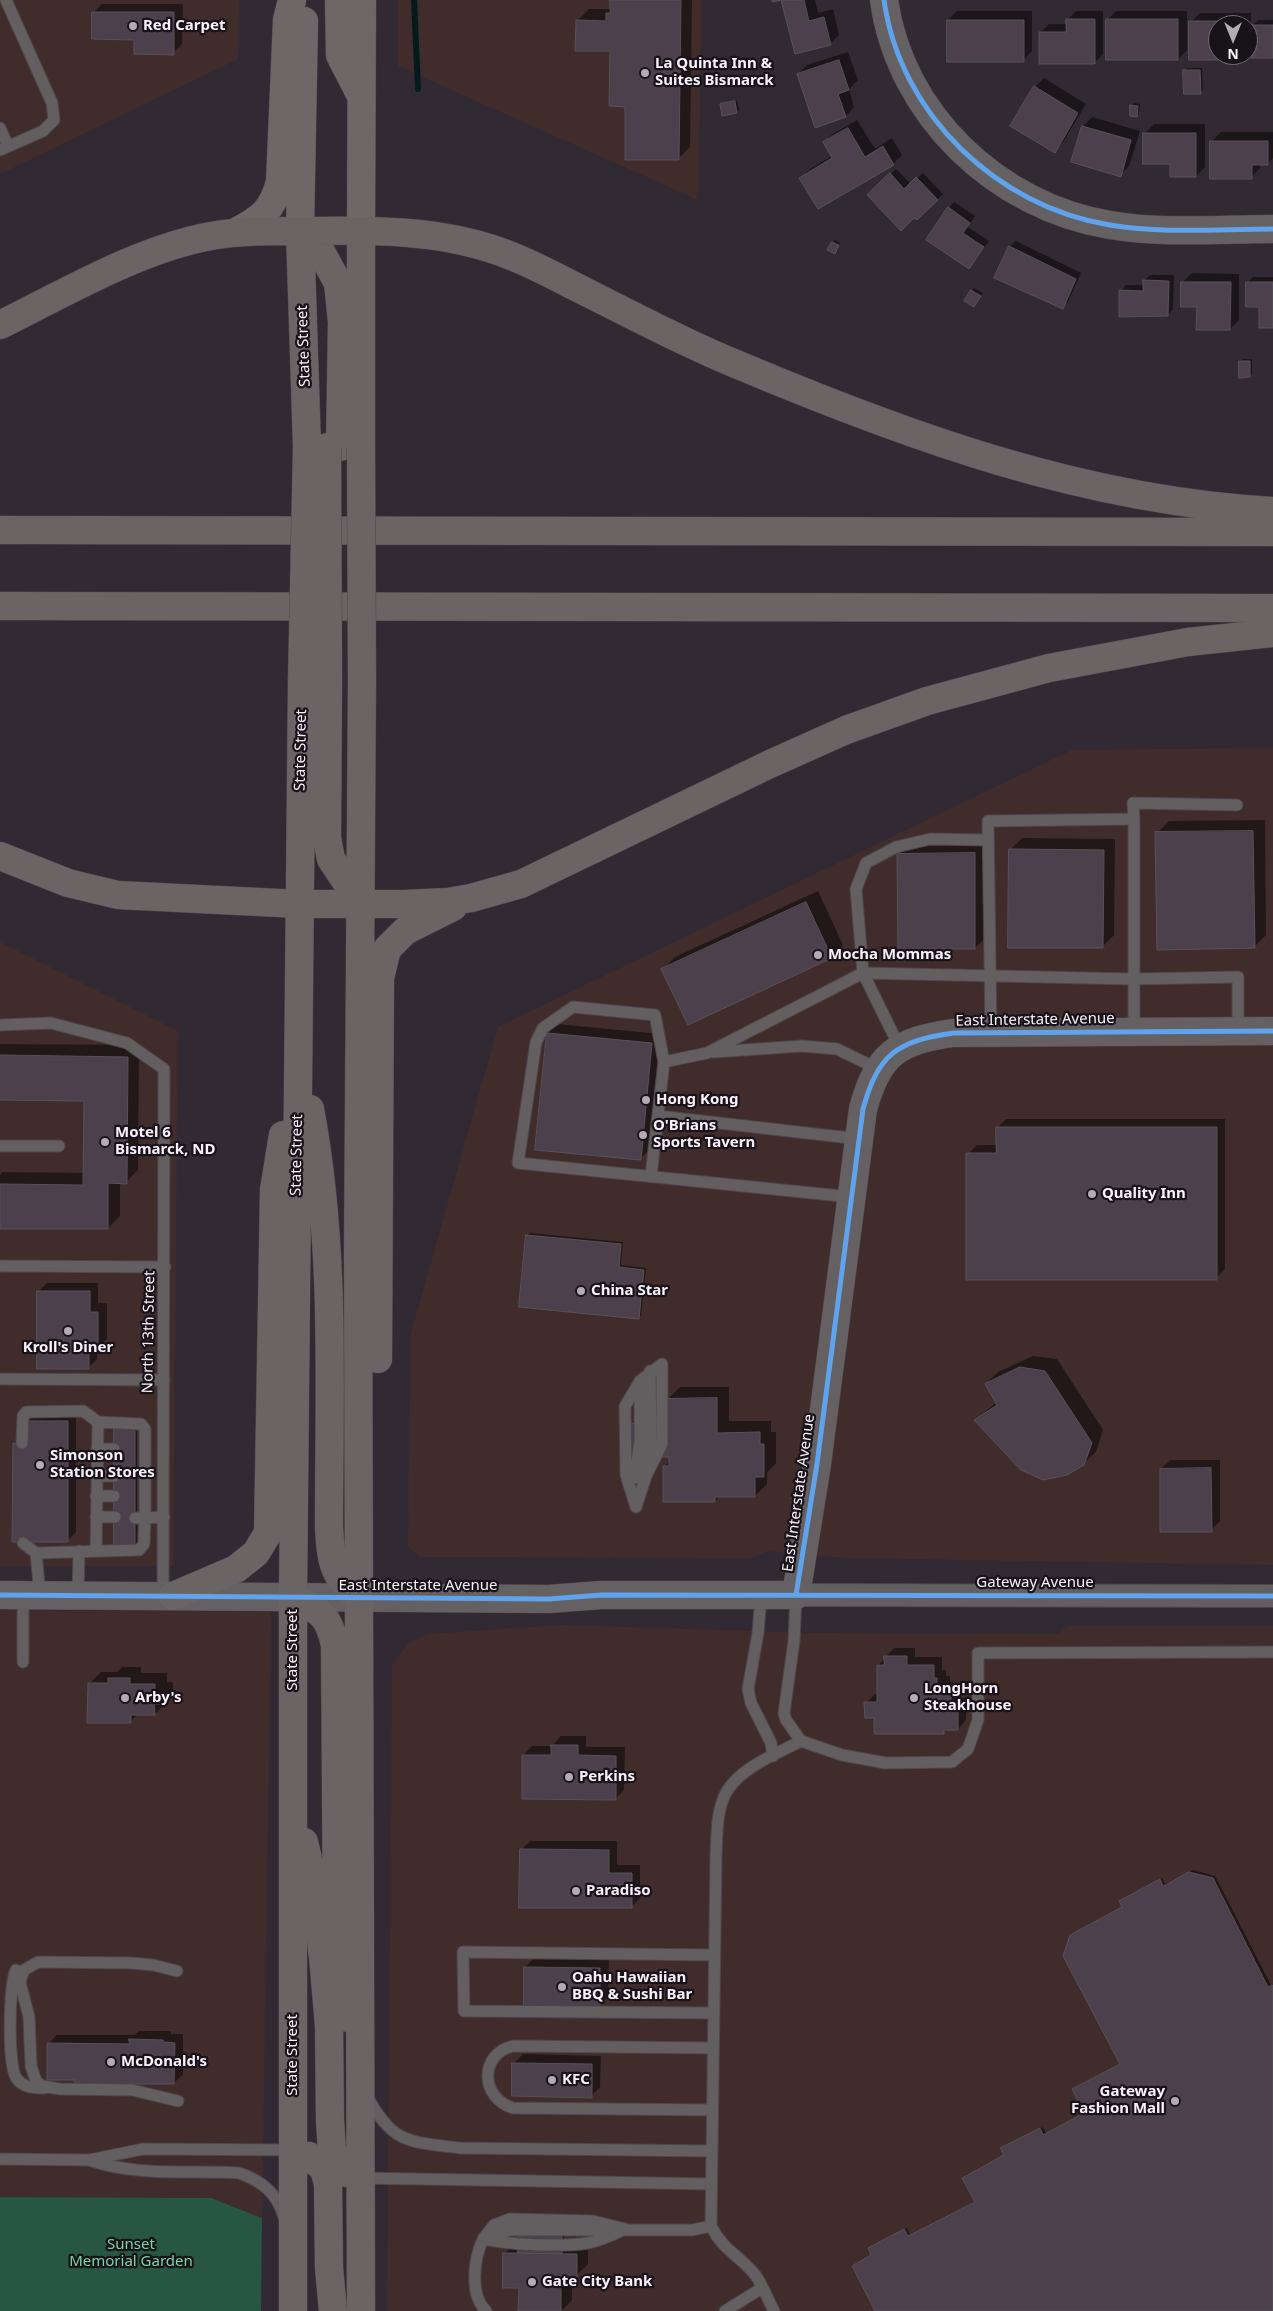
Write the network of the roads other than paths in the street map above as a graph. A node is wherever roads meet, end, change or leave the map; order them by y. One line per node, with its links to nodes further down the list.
1 (6, 0): 9 (lane)
2 (292, 0): 13 (main road)
3 (305, 0): 11 (main road, State Street)
4 (339, 0): 7 (main road)
5 (362, 0): 7 (main road, State Street)
6 (884, 0): 10 (street)
7 (362, 97): 12 (main road, State Street)
8 (0, 128): 9 (lane)
9 (4, 148)
10 (1273, 229)
11 (300, 231): 12 (highway); 13 (highway); 15 (highway, State Street); 15 (highway)
12 (361, 231): 15 (highway, State Street); 16 (highway)
13 (236, 232): 14 (highway)
14 (0, 325)
15 (334, 447): 22 (highway, State Street, bridge); 22 (highway, State Street, bridge)
16 (1273, 511)
17 (0, 530): 18 (highway)
18 (1273, 532)
19 (0, 606): 20 (highway)
20 (1273, 608)
21 (1273, 633): 27 (highway)
22 (333, 681): 28 (highway, State Street); 29 (highway, State Street); 29 (highway)
23 (1237, 805): 24 (lane)
24 (1134, 819): 25 (lane); 32 (lane)
25 (988, 840): 30 (lane); 31 (lane)
26 (0, 856): 28 (highway)
27 (471, 898): 29 (highway); 62 (highway)
28 (299, 904): 29 (highway); 40 (highway, State Street)
29 (361, 904): 62 (highway, State Street)
30 (862, 973): 31 (lane); 38 (lane); 39 (lane)
31 (990, 977): 32 (lane); 37 (lane)
32 (1133, 979): 34 (lane); 35 (lane)
33 (0, 1025): 50 (lane, North 13th Street)
34 (1134, 1031): 35 (street, East Interstate Avenue); 37 (street, East Interstate Avenue)
35 (1238, 1031): 36 (street, East Interstate Avenue)
36 (1273, 1031)
37 (991, 1032): 38 (street, East Interstate Avenue)
38 (900, 1048): 42 (street, East Interstate Avenue)
39 (707, 1053): 41 (lane); 42 (lane)
40 (298, 1057): 75 (highway); 78 (highway, State Street); 79 (highway)
41 (664, 1062): 43 (lane); 47 (lane)
42 (878, 1069): 44 (street, East Interstate Avenue)
43 (658, 1116): 44 (lane); 47 (lane)
44 (859, 1139): 48 (street, East Interstate Avenue)
45 (0, 1146): 46 (lane)
46 (58, 1146)
47 (651, 1176): 48 (lane)
48 (851, 1197): 74 (street, East Interstate Avenue)
49 (0, 1266): 50 (lane)
50 (165, 1267): 53 (lane, North 13th Street)
51 (650, 1371): 63 (lane); 63 (lane); 63 (lane)
52 (0, 1379): 53 (lane)
53 (164, 1380): 66 (lane, North 13th Street)
54 (98, 1422): 55 (lane); 56 (lane); 67 (lane)
55 (22, 1443)
56 (97, 1449): 57 (lane); 58 (lane)
57 (114, 1449)
58 (97, 1476): 59 (lane); 60 (lane)
59 (114, 1476)
60 (96, 1496): 61 (lane); 64 (lane)
61 (114, 1496)
62 (359, 1500): 79 (highway, State Street)
63 (636, 1508)
64 (96, 1517): 65 (lane); 69 (lane)
65 (114, 1517)
66 (164, 1517): 67 (lane); 75 (lane, North 13th Street)
67 (140, 1518): 69 (lane)
68 (23, 1543): 71 (lane)
69 (96, 1550): 70 (lane)
70 (79, 1551): 71 (lane); 73 (lane)
71 (36, 1553): 72 (lane)
72 (21, 1595): 73 (street, East Interstate Avenue); 81 (lane)
73 (78, 1595): 75 (street, East Interstate Avenue)
74 (796, 1595): 76 (street, East Interstate Avenue); 77 (street, Gateway Avenue); 82 (lane)
75 (168, 1596): 78 (street, East Interstate Avenue)
76 (761, 1596): 79 (street, East Interstate Avenue); 83 (lane)
77 (1273, 1596)
78 (293, 1597): 79 (street, East Interstate Avenue); 84 (highway, State Street); 90 (highway)
79 (359, 1598): 90 (highway, State Street)
80 (1273, 1652): 82 (lane)
81 (23, 1662)
82 (800, 1741): 83 (lane)
83 (772, 1756): 85 (lane)
84 (293, 1792): 95 (highway, State Street); 98 (highway)
85 (714, 1955): 88 (lane); 88 (lane)
86 (38, 1962): 87 (lane); 91 (lane); 91 (lane)
87 (177, 1972)
88 (713, 2013): 89 (lane)
89 (713, 2048): 93 (lane); 93 (lane)
90 (362, 2085): 94 (lane); 98 (highway, State Street)
91 (50, 2088): 92 (lane)
92 (178, 2101)
93 (712, 2110): 94 (lane)
94 (711, 2151): 99 (lane)
95 (301, 2153): 97 (lane); 98 (lane); 101 (highway, State Street); 104 (highway)
96 (0, 2159): 97 (lane)
97 (89, 2160): 101 (lane)
98 (354, 2176): 99 (lane); 105 (highway, State Street)
99 (711, 2184): 100 (lane)
100 (711, 2226): 102 (lane); 106 (lane)
101 (293, 2246): 103 (highway, State Street)
102 (762, 2288): 107 (lane); 108 (lane)
103 (294, 2310)
104 (333, 2311)
105 (361, 2311)
106 (486, 2311)
107 (725, 2311)
108 (774, 2311)

